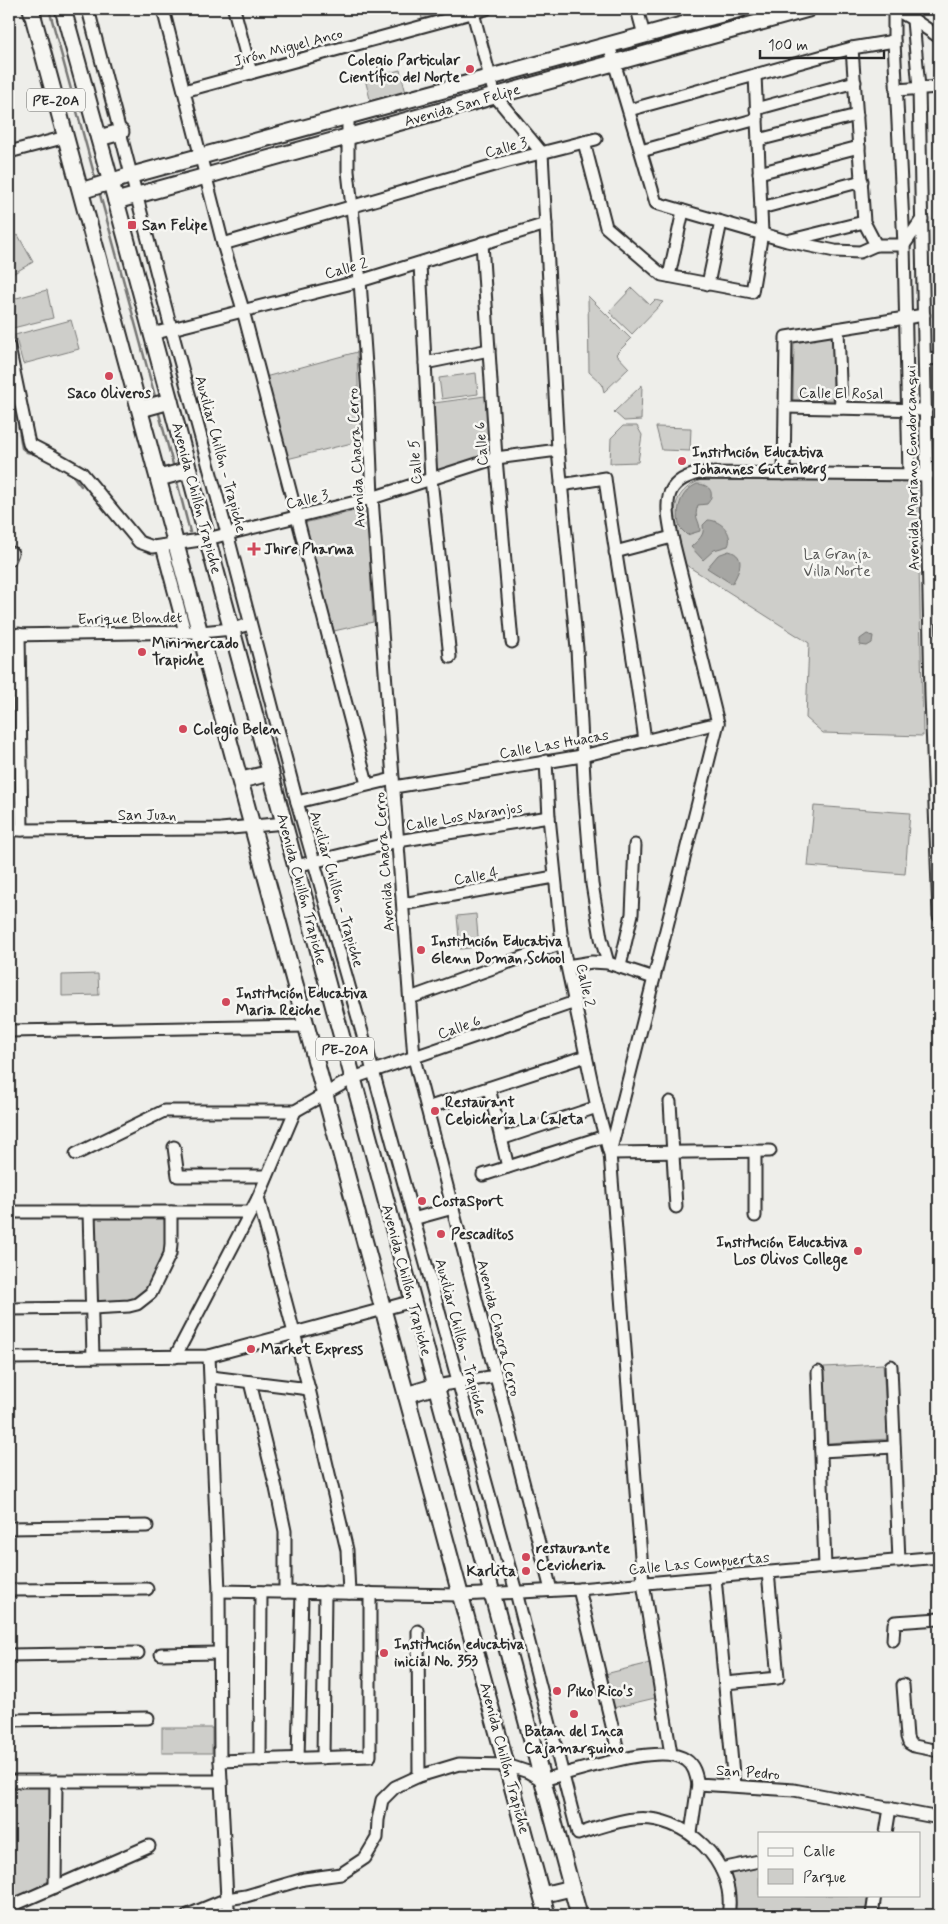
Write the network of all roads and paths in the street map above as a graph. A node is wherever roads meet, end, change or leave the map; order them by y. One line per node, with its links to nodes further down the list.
1 (32, 9): 38 (main road, Avenida Chillón Trapiche / PE-20A)
2 (62, 9): 40 (main road, Avenida Chillón Trapiche / PE-20A)
3 (88, 9): 37 (street, Auxiliar Chillón - Trapiche)
4 (163, 9): 29 (street)
5 (234, 9): 22 (street)
6 (486, 9): 11 (street, Jirón Miguel Anco)
7 (637, 9): 14 (street)
8 (740, 9): 13 (main road, Avenida San Felipe)
9 (808, 9): 21 (main road, Avenida San Felipe)
10 (894, 9): 12 (street); 16 (street, Avenida Mariano Condorcanqui)
11 (472, 10): 22 (street, Jirón Miguel Anco); 24 (street)
12 (913, 14): 15 (street); 19 (street, Avenida Mariano Condorcanqui)
13 (688, 16): 14 (main road, Avenida San Felipe)
14 (644, 35): 17 (main road, Avenida San Felipe)
15 (939, 37)
16 (894, 41): 18 (street); 20 (street, Avenida Mariano Condorcanqui)
17 (610, 45): 21 (street); 24 (main road, Avenida San Felipe)
18 (852, 48): 23 (street); 25 (street)
19 (917, 55): 20 (street); 27 (street, Avenida Mariano Condorcanqui)
20 (894, 56): 28 (street, Avenida Mariano Condorcanqui)
21 (614, 62): 30 (main road, Avenida San Felipe); 32 (street)
22 (251, 72): 29 (street, Jirón Miguel Anco)
23 (755, 75): 32 (street); 34 (street)
24 (490, 77): 30 (street); 36 (main road, Avenida San Felipe)
25 (855, 82): 34 (street); 35 (street)
26 (939, 87): 27 (street)
27 (919, 88): 28 (street); 31 (street, Avenida Mariano Condorcanqui)
28 (896, 90): 33 (street, Avenida Mariano Condorcanqui)
29 (184, 91): 50 (street)
30 (495, 96): 39 (main road, Avenida San Felipe); 48 (street)
31 (919, 108): 33 (street); 44 (street, Avenida Mariano Condorcanqui)
32 (629, 110): 46 (street)
33 (897, 110): 49 (street, Avenida Mariano Condorcanqui)
34 (757, 114): 42 (street); 46 (street)
35 (857, 115): 42 (street); 45 (street)
36 (348, 117): 39 (street, Avenida Chacra Cerro); 50 (main road, Avenida San Felipe)
37 (121, 132): 40 (main road); 52 (street, Auxiliar Chillón - Trapiche)
38 (66, 137): 47 (street); 58 (main road, Avenida Chillón Trapiche / PE-20A)
39 (347, 137): 53 (main road, Avenida San Felipe); 61 (street, Avenida Chacra Cerro)
40 (99, 138): 56 (main road, Avenida Chillón Trapiche / PE-20A)
41 (596, 139): 43 (street, Calle 3)
42 (758, 140): 51 (street)
43 (584, 142): 48 (street, Calle 3); 76 (street)
44 (920, 146): 49 (street); 55 (street, Avenida Mariano Condorcanqui)
45 (859, 148): 51 (street); 54 (street)
46 (641, 151): 63 (street)
47 (9, 152)
48 (542, 153): 61 (street, Calle 3); 67 (street)
49 (900, 153): 57 (street, Avenida Mariano Condorcanqui)
50 (202, 157): 52 (main road, Avenida San Felipe); 53 (street)
51 (759, 173): 62 (street)
52 (132, 176): 56 (main road, Avenida San Felipe); 59 (street, Auxiliar Chillón - Trapiche)
53 (206, 176): 59 (main road, Avenida San Felipe); 71 (street)
54 (862, 180): 62 (street); 66 (street)
55 (921, 181): 57 (street); 64 (street, Avenida Mariano Condorcanqui)
56 (111, 182): 58 (main road, Avenida San Felipe); 60 (main road, Avenida Chillón Trapiche / PE-20A)
57 (901, 186): 73 (street, Avenida Mariano Condorcanqui)
58 (81, 191): 94 (main road, Avenida Chillón Trapiche / PE-20A)
59 (137, 195): 60 (main road, Avenida San Felipe); 82 (street, Auxiliar Chillón - Trapiche)
60 (116, 201): 84 (main road, Avenida Chillón Trapiche / PE-20A)
61 (350, 207): 71 (street, Calle 3); 77 (street, Avenida Chacra Cerro)
62 (761, 208): 68 (street)
63 (684, 211): 65 (street); 76 (street)
64 (922, 218): 73 (street); 74 (street, Avenida Mariano Condorcanqui)
65 (721, 222): 68 (street); 78 (street)
66 (864, 222): 69 (street); 72 (street)
67 (546, 224): 70 (street, Calle 2); 97 (street)
68 (762, 234): 69 (street); 78 (street)
69 (787, 241): 72 (street)
70 (482, 243): 75 (street, Calle 2); 86 (street, Calle 6)
71 (223, 244): 79 (street)
72 (876, 244): 73 (street)
73 (904, 251): 74 (street); 81 (street, Avenida Mariano Condorcanqui)
74 (923, 256): 80 (street, Avenida Mariano Condorcanqui)
75 (420, 264): 77 (street, Calle 2); 89 (street, Calle 5)
76 (669, 276): 78 (street)
77 (360, 281): 79 (street, Calle 2); 108 (street, Avenida Chacra Cerro)
78 (708, 284)
79 (242, 310): 82 (street, Calle 2); 109 (street)
80 (924, 315): 81 (street); 87 (street, Avenida Mariano Condorcanqui)
81 (906, 318): 83 (street); 95 (street, Avenida Mariano Condorcanqui)
82 (171, 328): 84 (street, Calle 2); 110 (street, Auxiliar Chillón - Trapiche)
83 (838, 329): 92 (street); 93 (street)
84 (152, 334): 91 (main road, Avenida Chillón Trapiche / PE-20A)
85 (9, 347): 90 (street)
86 (489, 350): 89 (street); 100 (street, Calle 6)
87 (925, 358): 88 (street); 96 (street, Avenida Mariano Condorcanqui)
88 (939, 359)
89 (425, 363): 106 (street, Calle 5)
90 (14, 396): 113 (street)
91 (170, 401): 94 (main road); 101 (main road, Avenida Chillón Trapiche / PE-20A)
92 (785, 407): 93 (street, Calle El Rosal); 102 (street)
93 (841, 408): 95 (street, Calle El Rosal)
94 (141, 409): 105 (main road, Avenida Chillón Trapiche / PE-20A)
95 (908, 409): 96 (street, Calle El Rosal); 103 (street, Avenida Mariano Condorcanqui)
96 (926, 410): 98 (street, Avenida Mariano Condorcanqui)
97 (558, 450): 100 (street, Calle 3); 107 (street)
98 (927, 456): 99 (street); 104 (street, Avenida Mariano Condorcanqui)
99 (939, 456)
100 (496, 458): 106 (street, Calle 3); 120 (street, Calle 6)
101 (189, 470): 105 (main road); 112 (main road, Avenida Chillón Trapiche / PE-20A)
102 (784, 474): 103 (street); 111 (street)
103 (909, 475): 104 (street)
104 (928, 475): 122 (street, Avenida Mariano Condorcanqui)
105 (159, 478): 113 (main road, Avenida Chillón Trapiche / PE-20A)
106 (431, 479): 108 (street, Calle 3); 121 (street, Calle 5)
107 (561, 485): 114 (street); 125 (street)
108 (372, 498): 109 (street, Calle 3); 130 (street, Avenida Chacra Cerro)
109 (296, 517): 110 (street, Calle 3); 131 (street)
110 (227, 533): 112 (street, Calle 3); 115 (street, Auxiliar Chillón - Trapiche)
111 (672, 537): 114 (street); 123 (street)
112 (207, 538): 113 (street, Calle 3); 116 (main road, Avenida Chillón Trapiche / PE-20A)
113 (170, 545): 117 (street); 118 (main road, Avenida Chillón Trapiche / PE-20A)
114 (615, 552): 124 (street)
115 (250, 624): 116 (street, Enrique Blondet); 132 (street, Auxiliar Chillón - Trapiche)
116 (232, 628): 118 (street, Enrique Blondet); 128 (main road, Avenida Chillón Trapiche / PE-20A)
117 (185, 632): 118 (street, Enrique Blondet); 119 (street, Enrique Blondet)
118 (201, 632): 129 (main road, Avenida Chillón Trapiche / PE-20A)
119 (14, 634): 137 (street)
120 (512, 642)
121 (450, 657)
122 (935, 697): 126 (street, Avenida Mariano Condorcanqui)
123 (718, 723): 124 (street, Calle Las Huacas); 150 (street)
124 (645, 741): 125 (street, Calle Las Huacas)
125 (582, 756): 127 (street, Calle Las Huacas); 147 (street)
126 (936, 757): 143 (street, Avenida Mariano Condorcanqui)
127 (546, 761): 130 (street, Calle Las Huacas); 133 (street, Calle 2)
128 (271, 773): 129 (main road); 134 (main road, Avenida Chillón Trapiche / PE-20A)
129 (241, 780): 135 (main road, Avenida Chillón Trapiche / PE-20A)
130 (394, 783): 131 (street, Calle Las Huacas); 138 (street, Avenida Chacra Cerro)
131 (367, 784): 132 (street, Calle Las Huacas)
132 (297, 802): 140 (street, Auxiliar Chillón - Trapiche)
133 (549, 817): 138 (street, Calle Los Naranjos); 142 (street, Calle 2)
134 (285, 823): 135 (street, San Juan); 141 (main road, Avenida Chillón Trapiche / PE-20A)
135 (254, 827): 137 (street, San Juan); 153 (main road, Avenida Chillón Trapiche / PE-20A)
136 (9, 830): 137 (street, San Juan)
137 (22, 830)
138 (398, 841): 140 (street, Calle Los Naranjos); 144 (street, Avenida Chacra Cerro)
139 (635, 845): 149 (street)
140 (313, 862): 141 (street, Calle Los Naranjos); 157 (street, Auxiliar Chillón - Trapiche)
141 (296, 866): 158 (main road, Avenida Chillón Trapiche / PE-20A)
142 (554, 877): 144 (street, Calle 4); 146 (street, Calle 2)
143 (939, 895): 145 (street, Avenida Mariano Condorcanqui)
144 (403, 904): 151 (street, Avenida Chacra Cerro)
145 (939, 916)
146 (562, 944): 148 (street, Calle 2); 151 (street)
147 (608, 963): 148 (street); 149 (street)
148 (567, 966): 152 (street, Calle 2)
149 (620, 966): 150 (street)
150 (654, 978): 170 (street)
151 (410, 998): 156 (street, Avenida Chacra Cerro)
152 (574, 1002): 155 (street, Calle 2); 156 (street, Calle 6)
153 (307, 1026): 154 (street); 160 (main road, Avenida Chillón Trapiche / PE-20A)
154 (9, 1031)
155 (586, 1056): 159 (street); 162 (street, Calle 2)
156 (414, 1058): 157 (street, Calle 6); 163 (street, Avenida Chacra Cerro)
157 (373, 1071): 158 (street, Calle 6); 184 (street, Auxiliar Chillón - Trapiche)
158 (353, 1078): 160 (street, Calle 6); 185 (main road, Avenida Chillón Trapiche / PE-20A)
159 (489, 1088): 163 (street); 166 (street)
160 (326, 1094): 164 (street, Calle 6); 187 (main road, Avenida Chillón Trapiche / PE-20A)
161 (670, 1102): 171 (street)
162 (597, 1106): 166 (street); 170 (street, Calle 2)
163 (427, 1108): 178 (street, Avenida Chacra Cerro)
164 (295, 1111): 172 (street); 175 (street)
165 (599, 1138): 173 (street)
166 (501, 1139): 173 (street)
167 (174, 1147): 175 (street)
168 (755, 1151): 169 (street); 171 (street); 183 (street)
169 (770, 1151)
170 (610, 1152): 171 (street); 212 (street)
171 (673, 1152): 177 (street)
172 (76, 1154)
173 (508, 1167): 174 (street)
174 (483, 1175)
175 (266, 1176): 176 (street)
176 (258, 1198): 182 (street); 189 (street)
177 (676, 1207)
178 (452, 1208): 184 (street); 196 (street, Avenida Chacra Cerro)
179 (9, 1212): 180 (street)
180 (89, 1212): 181 (street); 186 (street)
181 (170, 1212): 182 (street); 186 (street)
182 (251, 1212): 190 (street)
183 (755, 1216)
184 (413, 1218): 199 (street, Auxiliar Chillón - Trapiche)
185 (413, 1301): 187 (street); 200 (main road, Avenida Chillón Trapiche / PE-20A)
186 (92, 1308): 188 (street); 192 (street)
187 (383, 1308): 189 (street); 202 (main road, Avenida Chillón Trapiche / PE-20A)
188 (9, 1309)
189 (293, 1333): 191 (street); 201 (street)
190 (175, 1356): 191 (street); 192 (street)
191 (209, 1356): 197 (street)
192 (93, 1357): 193 (street)
193 (9, 1358)
194 (891, 1366): 203 (street)
195 (818, 1372): 204 (street)
196 (496, 1376): 199 (street); 216 (street, Avenida Chacra Cerro)
197 (211, 1377): 198 (street); 217 (street)
198 (250, 1382): 201 (street); 219 (street)
199 (458, 1382): 200 (street); 222 (street, Auxiliar Chillón - Trapiche)
200 (436, 1386): 202 (main road); 225 (main road, Avenida Chillón Trapiche / PE-20A)
201 (309, 1390): 223 (street)
202 (406, 1395): 226 (main road, Avenida Chillón Trapiche / PE-20A)
203 (894, 1447): 204 (street); 208 (street)
204 (821, 1451): 209 (street)
205 (147, 1526): 206 (street)
206 (9, 1528)
207 (939, 1557): 208 (street, Calle Las Compuertas)
208 (899, 1561): 209 (street, Calle Las Compuertas)
209 (825, 1567): 210 (street, Calle Las Compuertas)
210 (768, 1572): 211 (street, Calle Las Compuertas); 234 (street)
211 (715, 1577): 212 (street, Calle Las Compuertas); 234 (street)
212 (643, 1583): 214 (street, Calle Las Compuertas); 239 (street)
213 (147, 1589): 215 (street)
214 (578, 1589): 216 (street, Calle Las Compuertas); 242 (street)
215 (9, 1590)
216 (551, 1590): 222 (street, Calle Las Compuertas)
217 (219, 1591): 218 (street, Calle Las Compuertas); 231 (street)
218 (260, 1592): 219 (street, Calle Las Compuertas); 243 (street)
219 (285, 1592): 220 (street, Calle Las Compuertas)
220 (302, 1592): 221 (street, Calle Las Compuertas); 241 (street)
221 (325, 1592): 223 (street, Calle Las Compuertas); 240 (street)
222 (516, 1592): 225 (street, Calle Las Compuertas); 246 (street, Auxiliar Chillón - Trapiche)
223 (349, 1593): 224 (street, Calle Las Compuertas)
224 (370, 1593): 226 (street, Calle Las Compuertas); 240 (street)
225 (492, 1593): 226 (street, Calle Las Compuertas); 248 (main road, Avenida Chillón Trapiche / PE-20A)
226 (461, 1595): 245 (main road, Avenida Chillón Trapiche / PE-20A)
227 (939, 1619): 229 (street)
228 (418, 1631): 247 (street)
229 (893, 1640)
230 (138, 1652): 233 (street)
231 (219, 1653): 232 (street); 244 (street)
232 (161, 1654)
233 (9, 1655)
234 (725, 1683): 253 (street)
235 (903, 1686): 238 (street)
236 (148, 1718): 237 (street)
237 (9, 1720)
238 (939, 1751)
239 (671, 1754): 242 (street); 252 (street, San Pedro)
240 (323, 1758): 241 (street)
241 (298, 1759): 243 (street)
242 (620, 1759): 246 (street)
243 (260, 1760): 244 (street)
244 (220, 1761): 251 (street)
245 (507, 1765): 247 (street); 248 (street); 263 (main road, Avenida Chillón Trapiche / PE-20A)
246 (563, 1775): 248 (street); 257 (street, Auxiliar Chillón - Trapiche)
247 (419, 1776): 265 (street)
248 (542, 1780): 262 (main road, Avenida Chillón Trapiche / PE-20A)
249 (9, 1781): 250 (street)
250 (56, 1781): 251 (street); 261 (street)
251 (221, 1782): 265 (street)
252 (698, 1784): 253 (street, San Pedro); 257 (street)
253 (734, 1785): 254 (street, San Pedro)
254 (890, 1808): 255 (street, San Pedro); 256 (street)
255 (939, 1818)
256 (886, 1832)
257 (691, 1833): 260 (street)
258 (149, 1846): 261 (street)
259 (758, 1860): 260 (street)
260 (721, 1868): 271 (street)
261 (55, 1886): 266 (street)
262 (571, 1888): 263 (main road); 270 (main road, Avenida Chillón Trapiche / PE-20A)
263 (542, 1895): 269 (main road, Avenida Chillón Trapiche / PE-20A)
264 (875, 1896): 272 (street)
265 (227, 1899): 267 (street); 268 (street)
266 (9, 1907)
267 (188, 1915)
268 (229, 1915)
269 (547, 1915)
270 (579, 1915)
271 (728, 1915)
272 (872, 1915)

